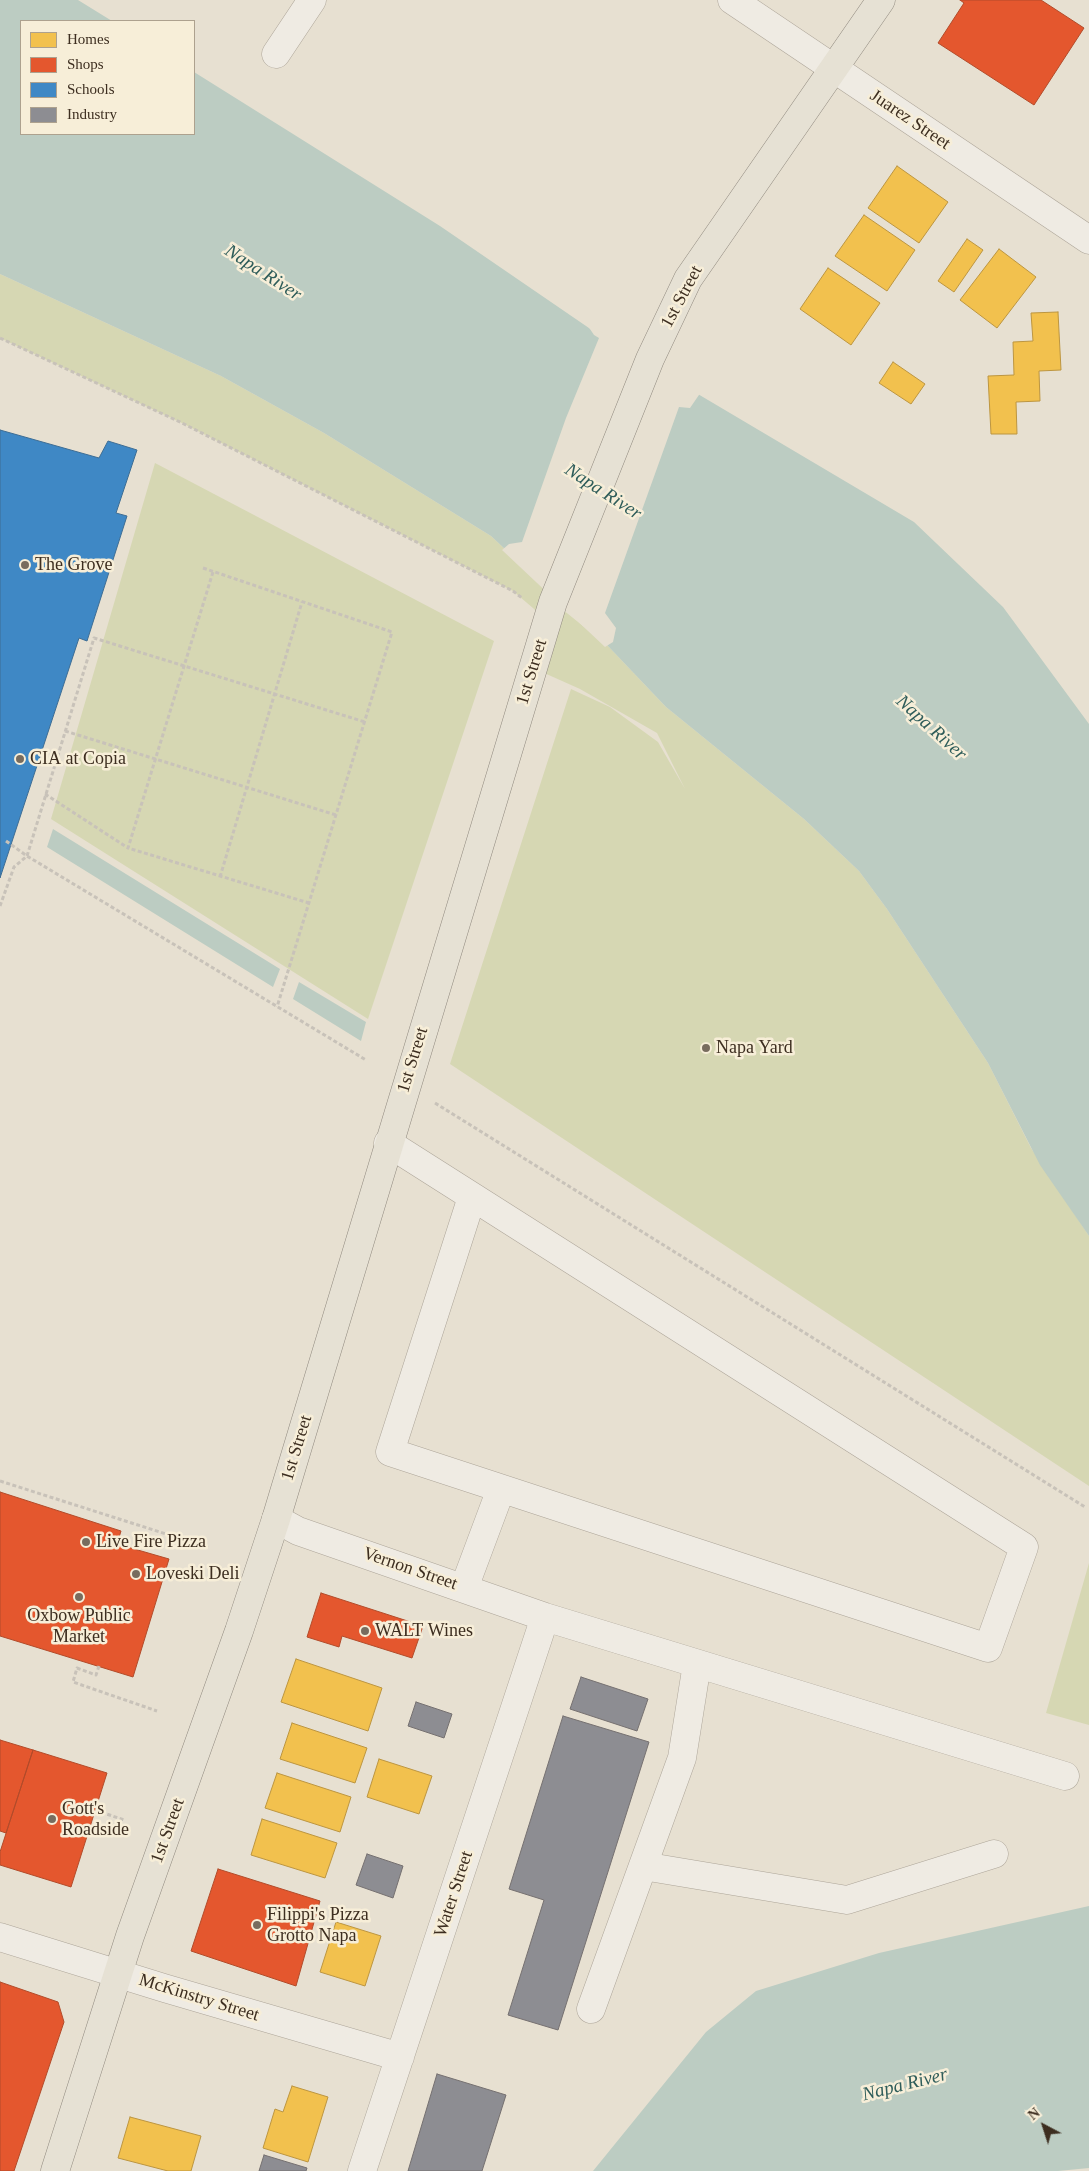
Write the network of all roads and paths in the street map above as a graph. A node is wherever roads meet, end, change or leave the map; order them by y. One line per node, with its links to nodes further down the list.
1 (312, 0): 4 (street)
2 (732, 0): 5 (street, Juarez Street)
3 (881, 0): 5 (main road, 1st Street)
4 (276, 54)
5 (834, 69): 6 (street, Juarez Street); 11 (main road, 1st Street)
6 (1089, 240)
7 (0, 338): 11 (path)
8 (203, 568): 9 (path)
9 (213, 572): 10 (path); 12 (path)
10 (302, 602): 13 (path); 14 (path)
11 (550, 611): 29 (main road, 1st Street)
12 (184, 665): 13 (path); 15 (path); 16 (path)
13 (273, 695): 14 (path); 17 (path)
14 (365, 722): 19 (path)
15 (64, 731): 16 (path); 18 (path)
16 (155, 760): 17 (path); 21 (path)
17 (246, 788): 19 (path); 23 (path)
18 (46, 794): 21 (path); 22 (path)
19 (336, 815): 24 (path)
20 (6, 841): 22 (path)
21 (128, 848): 23 (path)
22 (27, 856): 25 (path); 26 (path)
23 (220, 877): 24 (path)
24 (309, 904): 26 (path)
25 (0, 906)
26 (277, 1007): 27 (path)
27 (366, 1060)
28 (435, 1103): 33 (path)
29 (388, 1143): 30 (street); 34 (main road, 1st Street)
30 (472, 1197): 32 (street); 32 (street)
31 (0, 1481): 35 (path)
32 (501, 1488): 36 (street)
33 (1085, 1507)
34 (276, 1519): 36 (street, Vernon Street); 47 (main road, 1st Street)
35 (210, 1548)
36 (464, 1588): 37 (street, Vernon Street)
37 (545, 1617): 38 (street, Vernon Street); 49 (street, Water Street)
38 (698, 1664): 41 (street, Vernon Street); 45 (street)
39 (99, 1666): 40 (path)
40 (157, 1711)
41 (1065, 1776)
42 (95, 1810): 43 (path)
43 (124, 1820)
44 (994, 1854): 45 (street)
45 (643, 1866): 48 (street)
46 (0, 1936): 47 (street, McKinstry Street)
47 (119, 1974): 49 (street, McKinstry Street); 50 (main road, 1st Street)
48 (591, 2009)
49 (400, 2058): 51 (street, Water Street)
50 (55, 2171)
51 (362, 2171)

